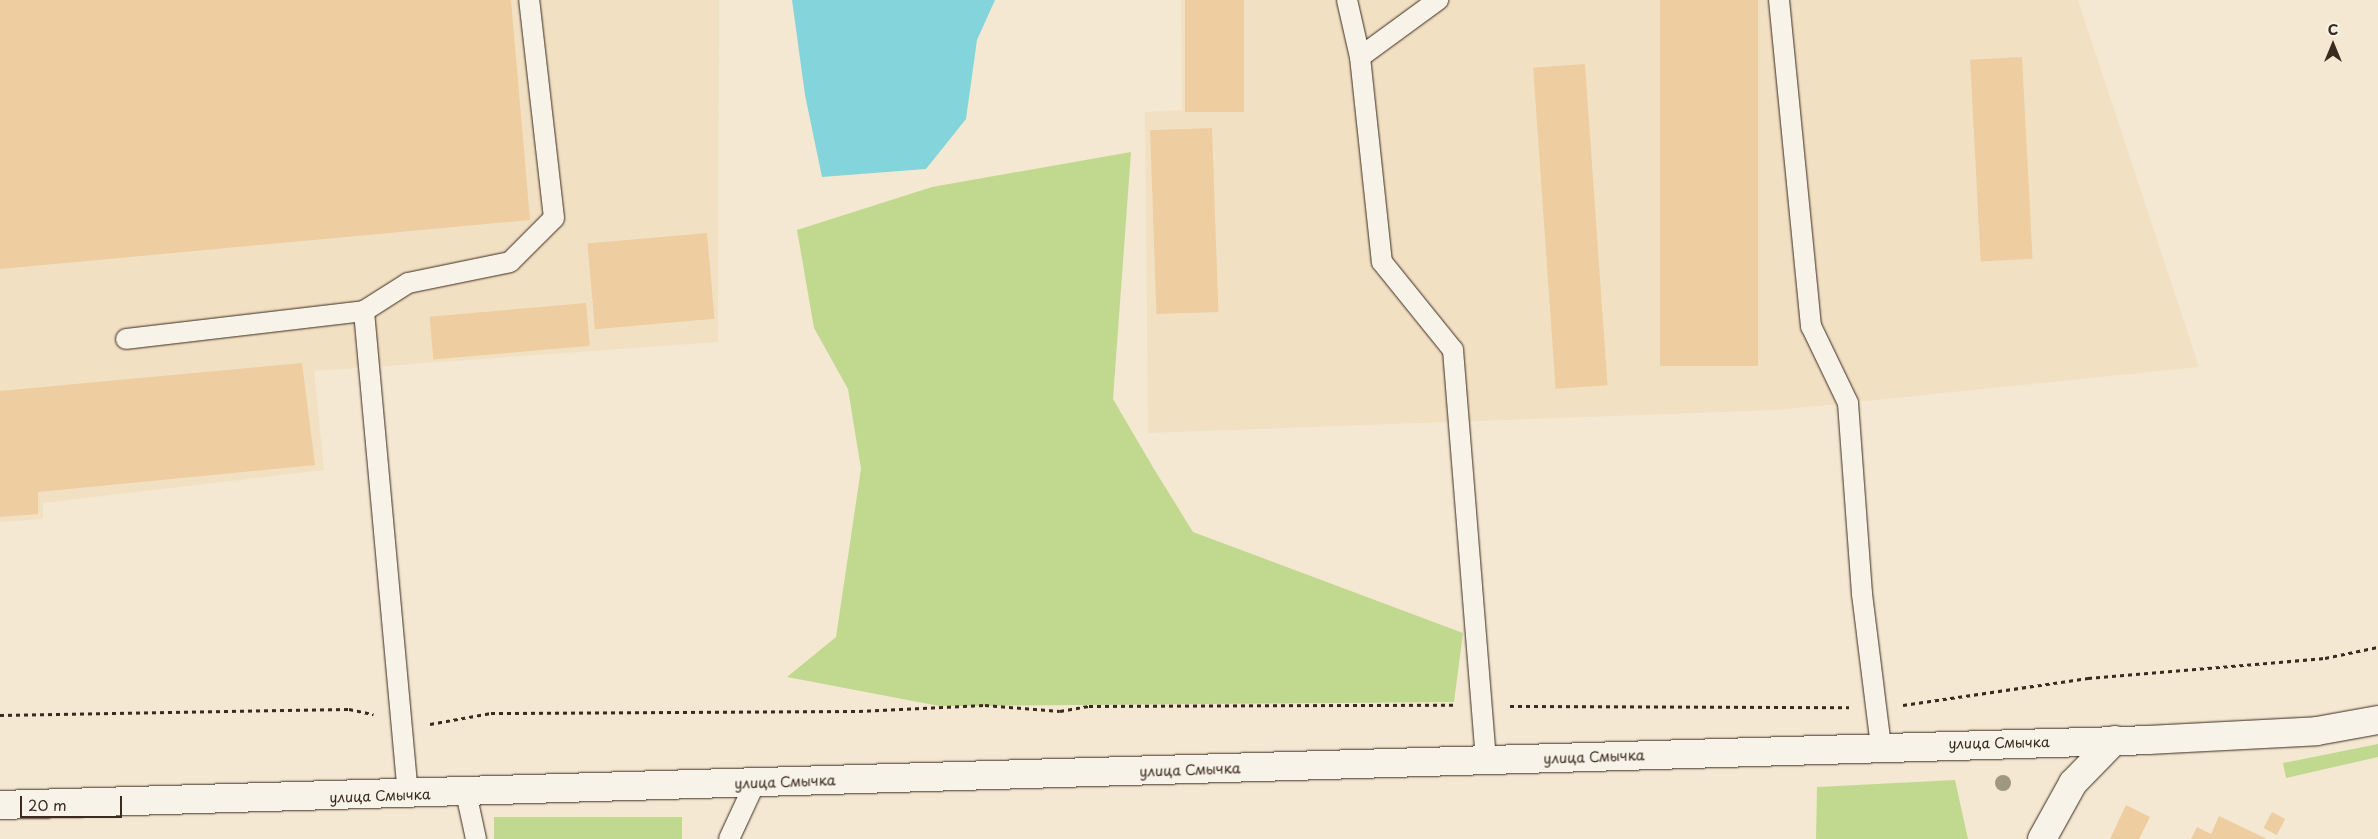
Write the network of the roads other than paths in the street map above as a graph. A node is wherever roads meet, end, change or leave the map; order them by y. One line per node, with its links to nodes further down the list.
1 (529, 0): 6 (lane)
2 (1347, 0): 5 (lane)
3 (1438, 0): 5 (lane)
4 (1779, 0): 10 (lane)
5 (1360, 57): 11 (lane)
6 (364, 311): 7 (lane); 14 (lane)
7 (126, 339)
8 (2378, 720): 9 (street, улица Смычка)
9 (2115, 740): 10 (street, улица Смычка); 18 (street)
10 (1881, 746): 11 (street, улица Смычка)
11 (1486, 760): 12 (street, улица Смычка)
12 (755, 783): 13 (street, улица Смычка); 17 (lane)
13 (466, 792): 14 (street, улица Смычка); 16 (lane)
14 (408, 795): 15 (street, улица Смычка)
15 (0, 805)
16 (476, 839)
17 (729, 839)
18 (2042, 839)

